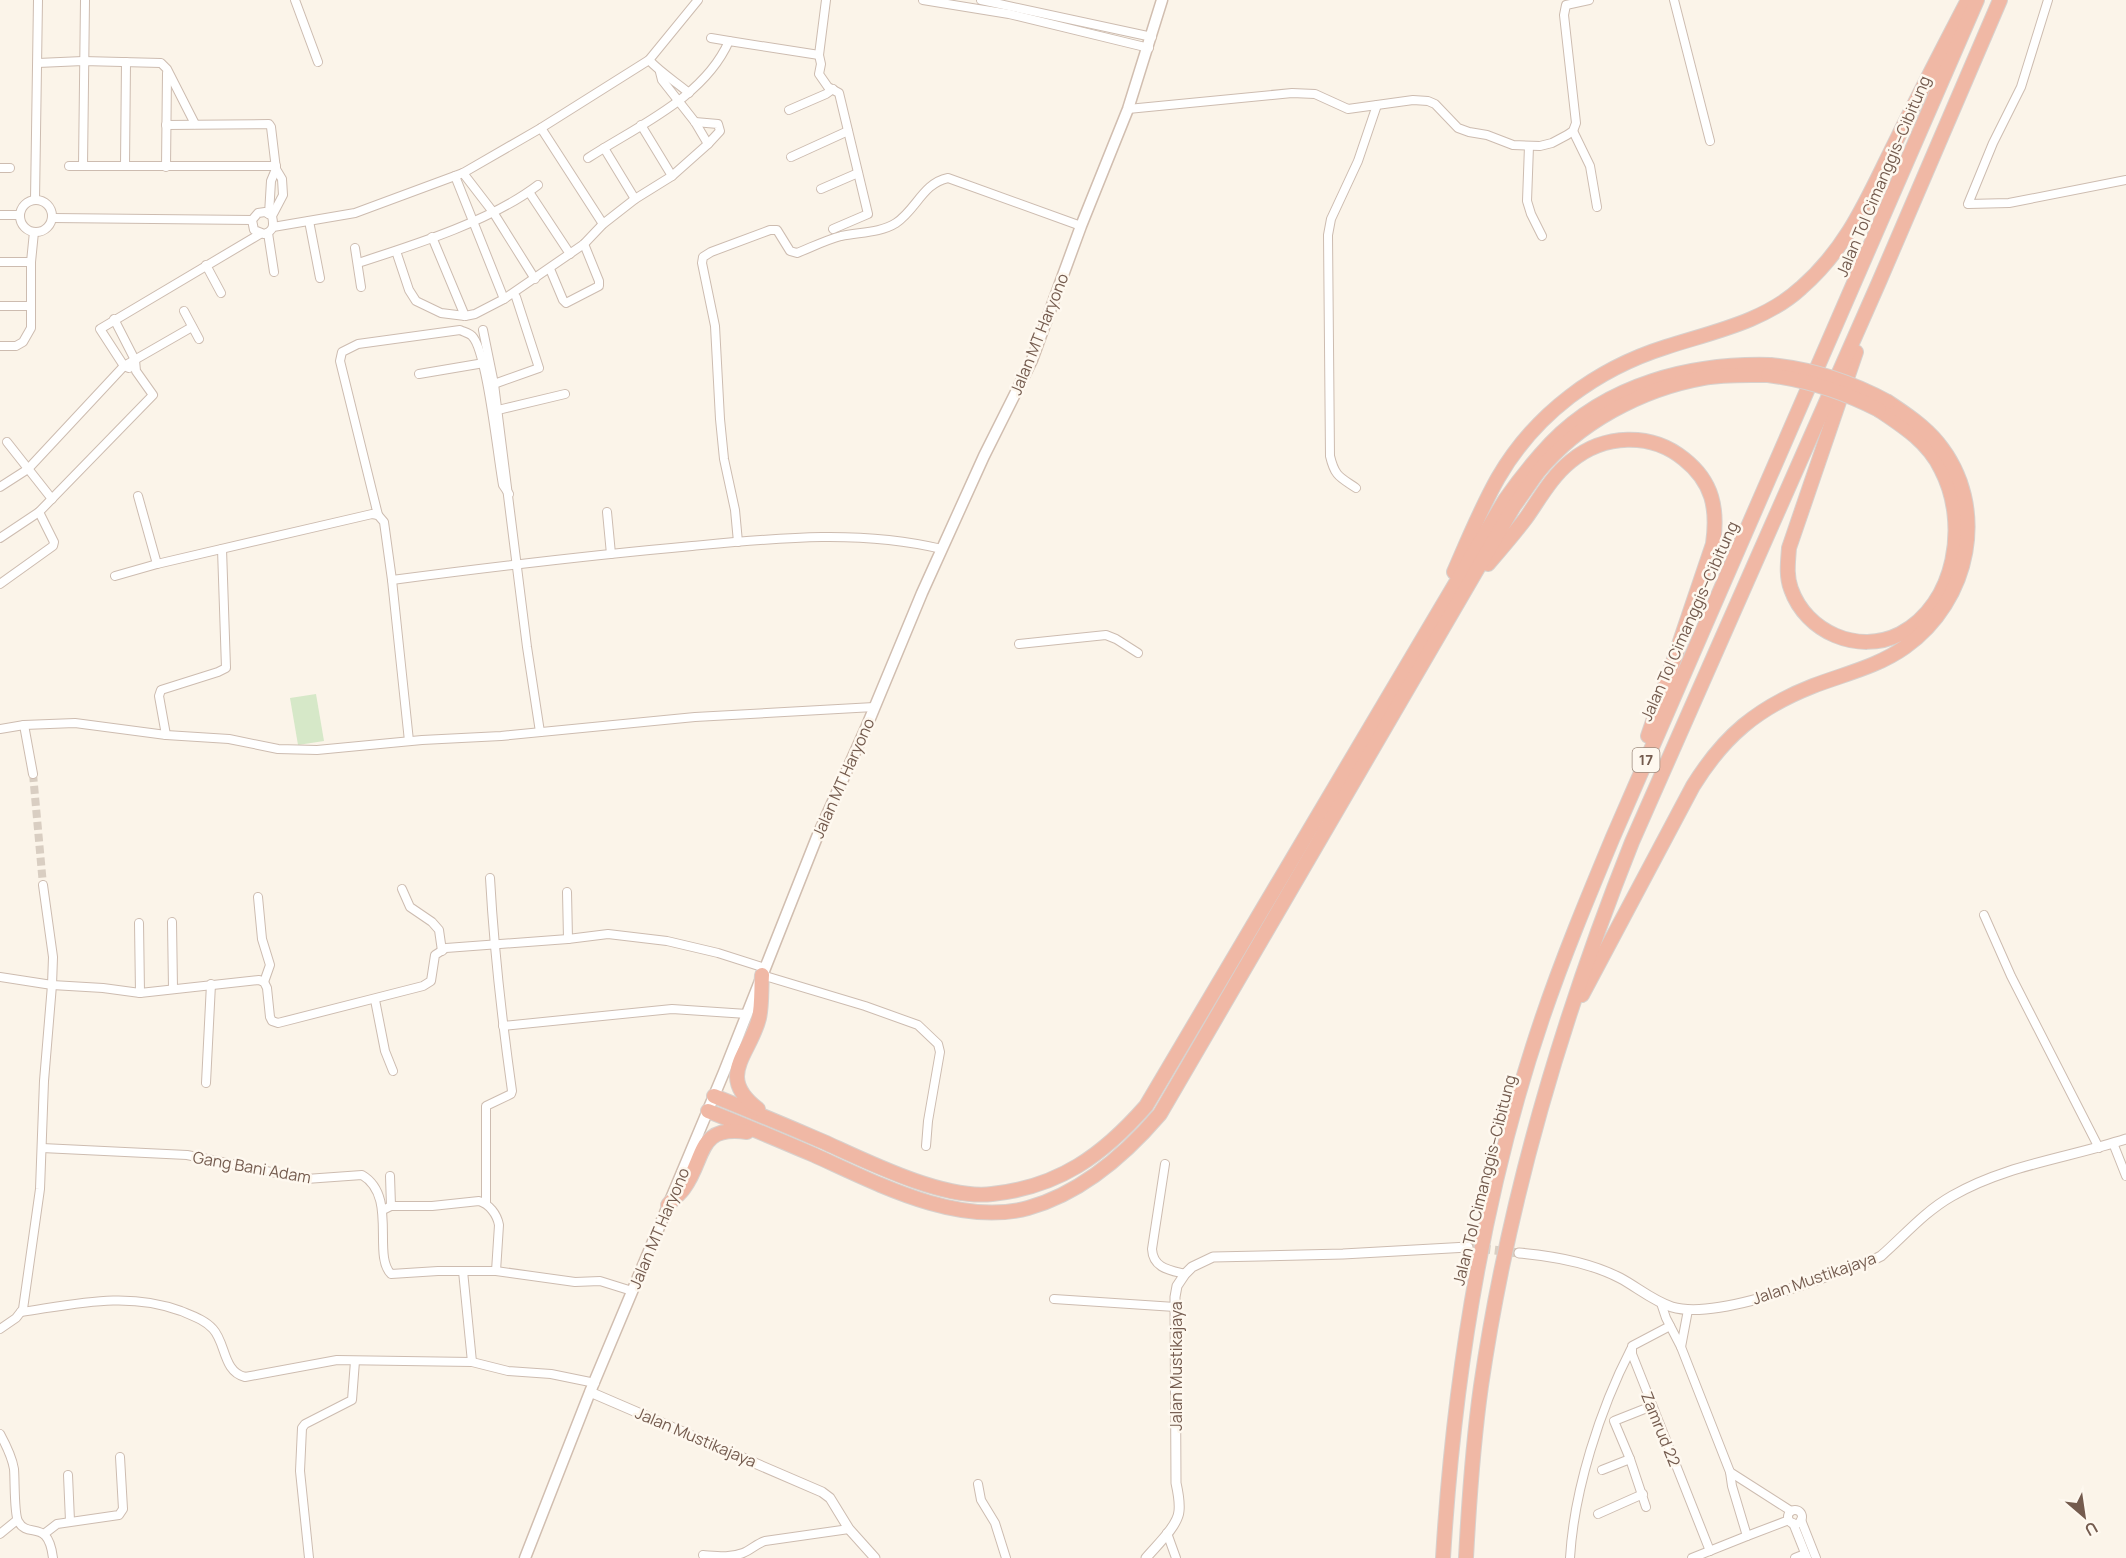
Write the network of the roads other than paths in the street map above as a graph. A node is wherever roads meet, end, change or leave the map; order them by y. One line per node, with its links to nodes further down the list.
1 (38, 0): 24 (street)
2 (85, 0): 21 (street)
3 (295, 0): 23 (street)
4 (698, 0): 20 (street)
5 (826, 0): 19 (street)
6 (929, 0): 18 (street)
7 (981, 0): 18 (street)
8 (1162, 0): 18 (main road, Jalan MT Haryono)
9 (1589, 0): 15 (street)
10 (1674, 0): 40 (street)
11 (1968, 0): 136 (highway)
12 (1977, 0): 146 (highway, Jalan Tol Cimanggis–Cibitung / 17)
13 (2000, 0): 91 (highway, 17)
14 (2048, 0): 57 (street)
15 (1566, 3): 38 (street)
16 (711, 38): 17 (street)
17 (729, 41): 19 (street); 28 (street)
18 (1150, 42): 31 (main road, Jalan MT Haryono)
19 (819, 56): 27 (street)
20 (649, 60): 26 (street); 37 (street)
21 (83, 61): 22 (street); 24 (street); 48 (street)
22 (126, 62): 25 (street); 46 (street)
23 (318, 62)
24 (38, 63): 62 (street)
25 (167, 69): 34 (street); 35 (street)
26 (660, 72): 28 (street); 29 (street)
27 (833, 89): 32 (street); 39 (street)
28 (689, 93): 29 (street)
29 (679, 102): 33 (street); 36 (street)
30 (1377, 105): 31 (street); 42 (street); 118 (street)
31 (1128, 109): 73 (main road, Jalan MT Haryono)
32 (789, 111)
33 (695, 122): 41 (street); 41 (street)
34 (195, 124): 35 (street); 50 (street)
35 (166, 125): 49 (street)
36 (641, 125): 43 (street); 56 (street)
37 (541, 128): 54 (street); 72 (street)
38 (1573, 130): 42 (street); 63 (street)
39 (848, 131): 45 (street); 53 (street)
40 (1710, 141)
41 (708, 144): 56 (street)
42 (1529, 146): 77 (street)
43 (604, 148): 44 (street); 61 (street)
44 (588, 158)
45 (791, 158)
46 (125, 165): 48 (street); 49 (street)
47 (69, 166): 48 (street)
48 (83, 166)
49 (166, 167): 50 (street)
50 (276, 167): 67 (street); 67 (street)
51 (0, 168): 52 (street)
52 (10, 168)
53 (858, 172): 59 (street); 74 (street)
54 (463, 173): 55 (street); 64 (street)
55 (455, 176): 70 (street); 71 (street)
56 (672, 176): 61 (street)
57 (2126, 180)
58 (538, 185): 60 (street)
59 (821, 189)
60 (529, 192): 64 (street); 82 (street)
61 (635, 199): 72 (street)
62 (35, 200): 66 (street); 68 (street)
63 (1597, 207)
64 (493, 212): 71 (street); 90 (street)
65 (0, 215): 66 (street)
66 (20, 215): 76 (street)
67 (270, 215): 69 (street); 75 (street)
68 (52, 218): 69 (street); 76 (street)
69 (252, 220): 75 (street)
70 (309, 221): 75 (street); 89 (street)
71 (473, 221): 78 (street); 95 (street)
72 (603, 224): 79 (street)
73 (1081, 226): 126 (street); 128 (main road, Jalan MT Haryono)
74 (833, 229)
75 (267, 231): 86 (street); 88 (street)
76 (34, 232): 84 (street)
77 (1542, 236)
78 (432, 237): 81 (street); 99 (street)
79 (584, 244): 82 (street); 87 (street)
80 (355, 248): 85 (street)
81 (396, 251): 85 (street); 99 (street)
82 (570, 254): 87 (street)
83 (0, 262): 84 (street)
84 (31, 262): 97 (street)
85 (358, 263): 92 (street)
86 (206, 265): 93 (street); 100 (street)
87 (550, 269): 90 (street)
88 (274, 272)
89 (320, 278)
90 (535, 279): 95 (street)
91 (1879, 282): 113 (highway); 168 (highway, 17)
92 (361, 287)
93 (220, 293)
94 (516, 297): 111 (street)
95 (504, 299): 99 (street)
96 (0, 306): 97 (street)
97 (30, 306): 104 (street)
98 (184, 311): 101 (street)
99 (465, 316)
100 (114, 319): 105 (street); 107 (street)
101 (192, 327): 103 (street); 105 (street)
102 (483, 330): 111 (street)
103 (199, 339)
104 (0, 346)
105 (135, 360): 107 (street); 109 (street)
106 (484, 363): 110 (street); 119 (street); 124 (street)
107 (124, 366): 109 (street); 116 (street)
108 (1769, 370): 113 (highway, bridge); 135 (highway); 136 (highway)
109 (136, 371): 121 (street)
110 (420, 374)
111 (494, 384): 114 (street)
112 (565, 394): 114 (street)
113 (1884, 406): 168 (highway)
114 (498, 410): 119 (street)
115 (7, 442): 116 (street)
116 (28, 469): 117 (street); 121 (street)
117 (0, 487)
118 (1356, 488)
119 (509, 494): 131 (street)
120 (138, 496): 130 (street)
121 (52, 499): 122 (street)
122 (39, 512): 125 (street); 134 (street)
123 (606, 512): 129 (street)
124 (378, 515): 127 (street); 133 (street)
125 (0, 538)
126 (738, 542): 128 (street); 129 (street)
127 (222, 549): 130 (street); 143 (street)
128 (942, 549): 139 (main road, Jalan MT Haryono)
129 (611, 554): 131 (street)
130 (157, 564): 132 (street)
131 (516, 564): 133 (street); 142 (street)
132 (115, 576)
133 (392, 580): 144 (street)
134 (0, 584)
135 (1461, 597): 146 (highway); 174 (highway)
136 (1426, 634): 173 (highway)
137 (1019, 644): 138 (street)
138 (1138, 653)
139 (874, 707): 142 (street); 158 (main road, Jalan MT Haryono)
140 (24, 724): 141 (street); 143 (street); 145 (street)
141 (0, 729)
142 (540, 732): 144 (street)
143 (166, 735): 144 (street)
144 (409, 741)
145 (33, 774)
146 (1613, 837): 233 (highway, Jalan Tol Cimanggis–Cibitung / 17)
147 (490, 878): 156 (street)
148 (43, 885): 162 (street)
149 (402, 889): 157 (street)
150 (567, 892): 155 (street)
151 (258, 897): 160 (street)
152 (1984, 915): 179 (street)
153 (172, 922): 163 (street)
154 (139, 923): 164 (street)
155 (568, 939): 156 (street); 158 (street)
156 (494, 945): 157 (street); 167 (street)
157 (442, 951): 165 (street)
158 (763, 971): 166 (main road, Jalan MT Haryono); 173 (highway); 177 (street)
159 (0, 977): 162 (street)
160 (264, 982): 161 (street); 165 (street)
161 (211, 984): 163 (street); 170 (street)
162 (52, 985): 164 (street); 178 (street)
163 (173, 989): 164 (street)
164 (140, 993)
165 (375, 1000): 169 (street)
166 (747, 1014): 167 (street); 171 (main road, Jalan MT Haryono)
167 (503, 1026): 183 (street)
168 (1565, 1026): 234 (highway, 17)
169 (393, 1071)
170 (206, 1083)
171 (714, 1096): 172 (main road, Jalan MT Haryono); 173 (highway)
172 (708, 1111): 174 (highway); 184 (main road, Jalan MT Haryono)
173 (771, 1119)
174 (767, 1135): 184 (highway)
175 (2126, 1139): 176 (street, Jalan Mustikajaya)
176 (2113, 1143): 179 (street, Jalan Mustikajaya); 182 (street)
177 (926, 1146)
178 (42, 1148): 185 (street, Gang Bani Adam); 196 (street)
179 (2099, 1148): 195 (street, Jalan Mustikajaya)
180 (1165, 1164): 190 (street)
181 (390, 1176): 185 (street)
182 (2126, 1176)
183 (486, 1203): 185 (street); 189 (street)
184 (668, 1205): 191 (main road, Jalan MT Haryono)
185 (387, 1208): 188 (street, Gang Bani Adam)
186 (1468, 1247): 190 (street)
187 (1519, 1253): 193 (street, Jalan Mustikajaya)
188 (463, 1271): 189 (street, Gang Bani Adam); 202 (street)
189 (496, 1271): 191 (street, Gang Bani Adam)
190 (1185, 1274): 194 (street, Jalan Mustikajaya)
191 (632, 1292): 203 (main road, Jalan MT Haryono)
192 (1054, 1299): 194 (street)
193 (1661, 1303): 195 (street, Jalan Mustikajaya); 197 (street)
194 (1174, 1306): 219 (street, Jalan Mustikajaya)
195 (1688, 1310): 199 (street)
196 (21, 1312): 198 (street); 201 (street)
197 (1670, 1326): 199 (street); 200 (street)
198 (0, 1329)
199 (1681, 1347): 209 (street)
200 (1631, 1349): 204 (street, Zamrud 22); 235 (street)
201 (355, 1360): 202 (street); 227 (street)
202 (472, 1362): 203 (street)
203 (593, 1387): 218 (street, Jalan Mustikajaya); 228 (main road, Jalan MT Haryono)
204 (1652, 1406): 207 (street); 223 (street, Zamrud 22)
205 (0, 1434): 215 (street)
206 (120, 1458): 216 (street)
207 (1630, 1459): 208 (street); 212 (street)
208 (1602, 1470)
209 (1730, 1472): 217 (street); 222 (street)
210 (68, 1475): 216 (street)
211 (978, 1484): 230 (street)
212 (1643, 1494): 213 (street); 214 (street)
213 (1646, 1507)
214 (1598, 1514)
215 (17, 1520): 220 (street); 221 (street)
216 (70, 1521): 221 (street)
217 (1794, 1521): 222 (street); 225 (street); 238 (street)
218 (849, 1529): 224 (street); 229 (street, Jalan Mustikajaya)
219 (1167, 1533): 231 (street, Jalan Mustikajaya); 232 (street)
220 (0, 1534)
221 (44, 1534): 226 (street)
222 (1748, 1536): 223 (street)
223 (1710, 1551): 236 (street)
224 (703, 1555)
225 (1806, 1556): 237 (street)
226 (53, 1558)
227 (309, 1558)
228 (525, 1558)
229 (875, 1558)
230 (1006, 1558)
231 (1146, 1558)
232 (1176, 1558)
233 (1443, 1558)
234 (1466, 1558)
235 (1570, 1558)
236 (1692, 1558)
237 (1795, 1558)
238 (1816, 1558)

